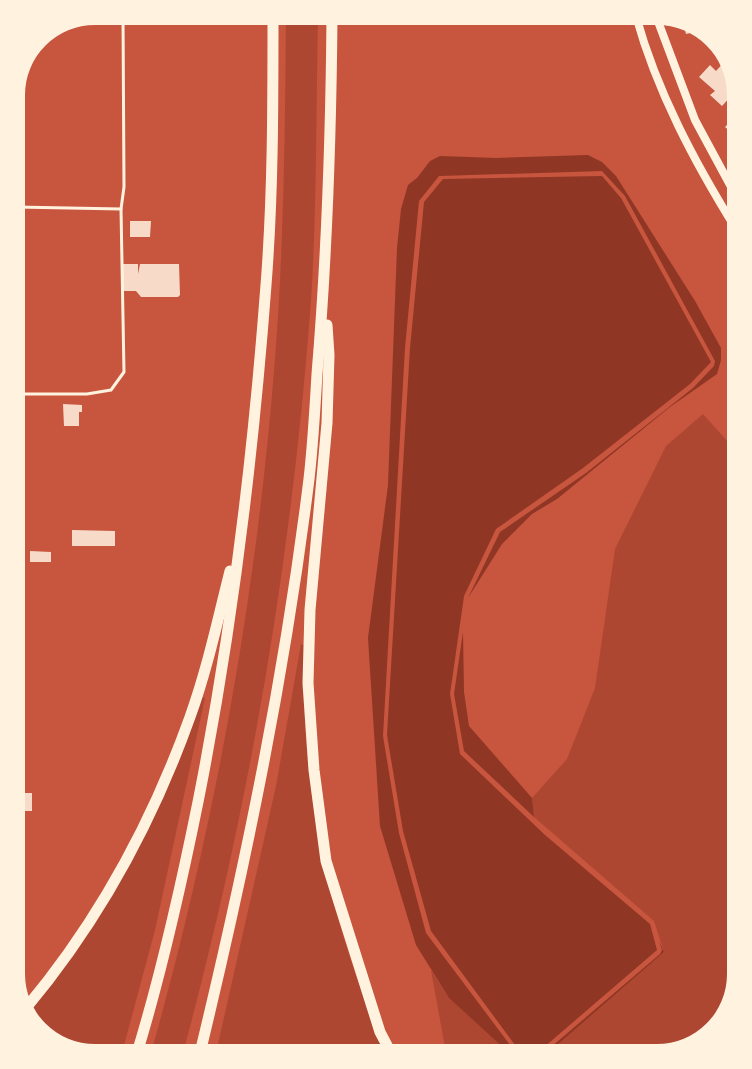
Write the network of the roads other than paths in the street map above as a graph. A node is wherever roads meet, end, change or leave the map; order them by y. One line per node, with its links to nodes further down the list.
1 (124, 25): 8 (lane)
2 (273, 25): 12 (highway)
3 (332, 25): 10 (highway)
4 (639, 25): 9 (street)
5 (659, 25): 6 (street)
6 (727, 179)
7 (25, 208): 8 (lane)
8 (121, 209): 11 (lane)
9 (727, 215)
10 (324, 284): 15 (highway); 16 (highway)
11 (25, 394)
12 (243, 521): 13 (highway); 14 (highway)
13 (31, 1002)
14 (139, 1044)
15 (202, 1044)
16 (386, 1044)

